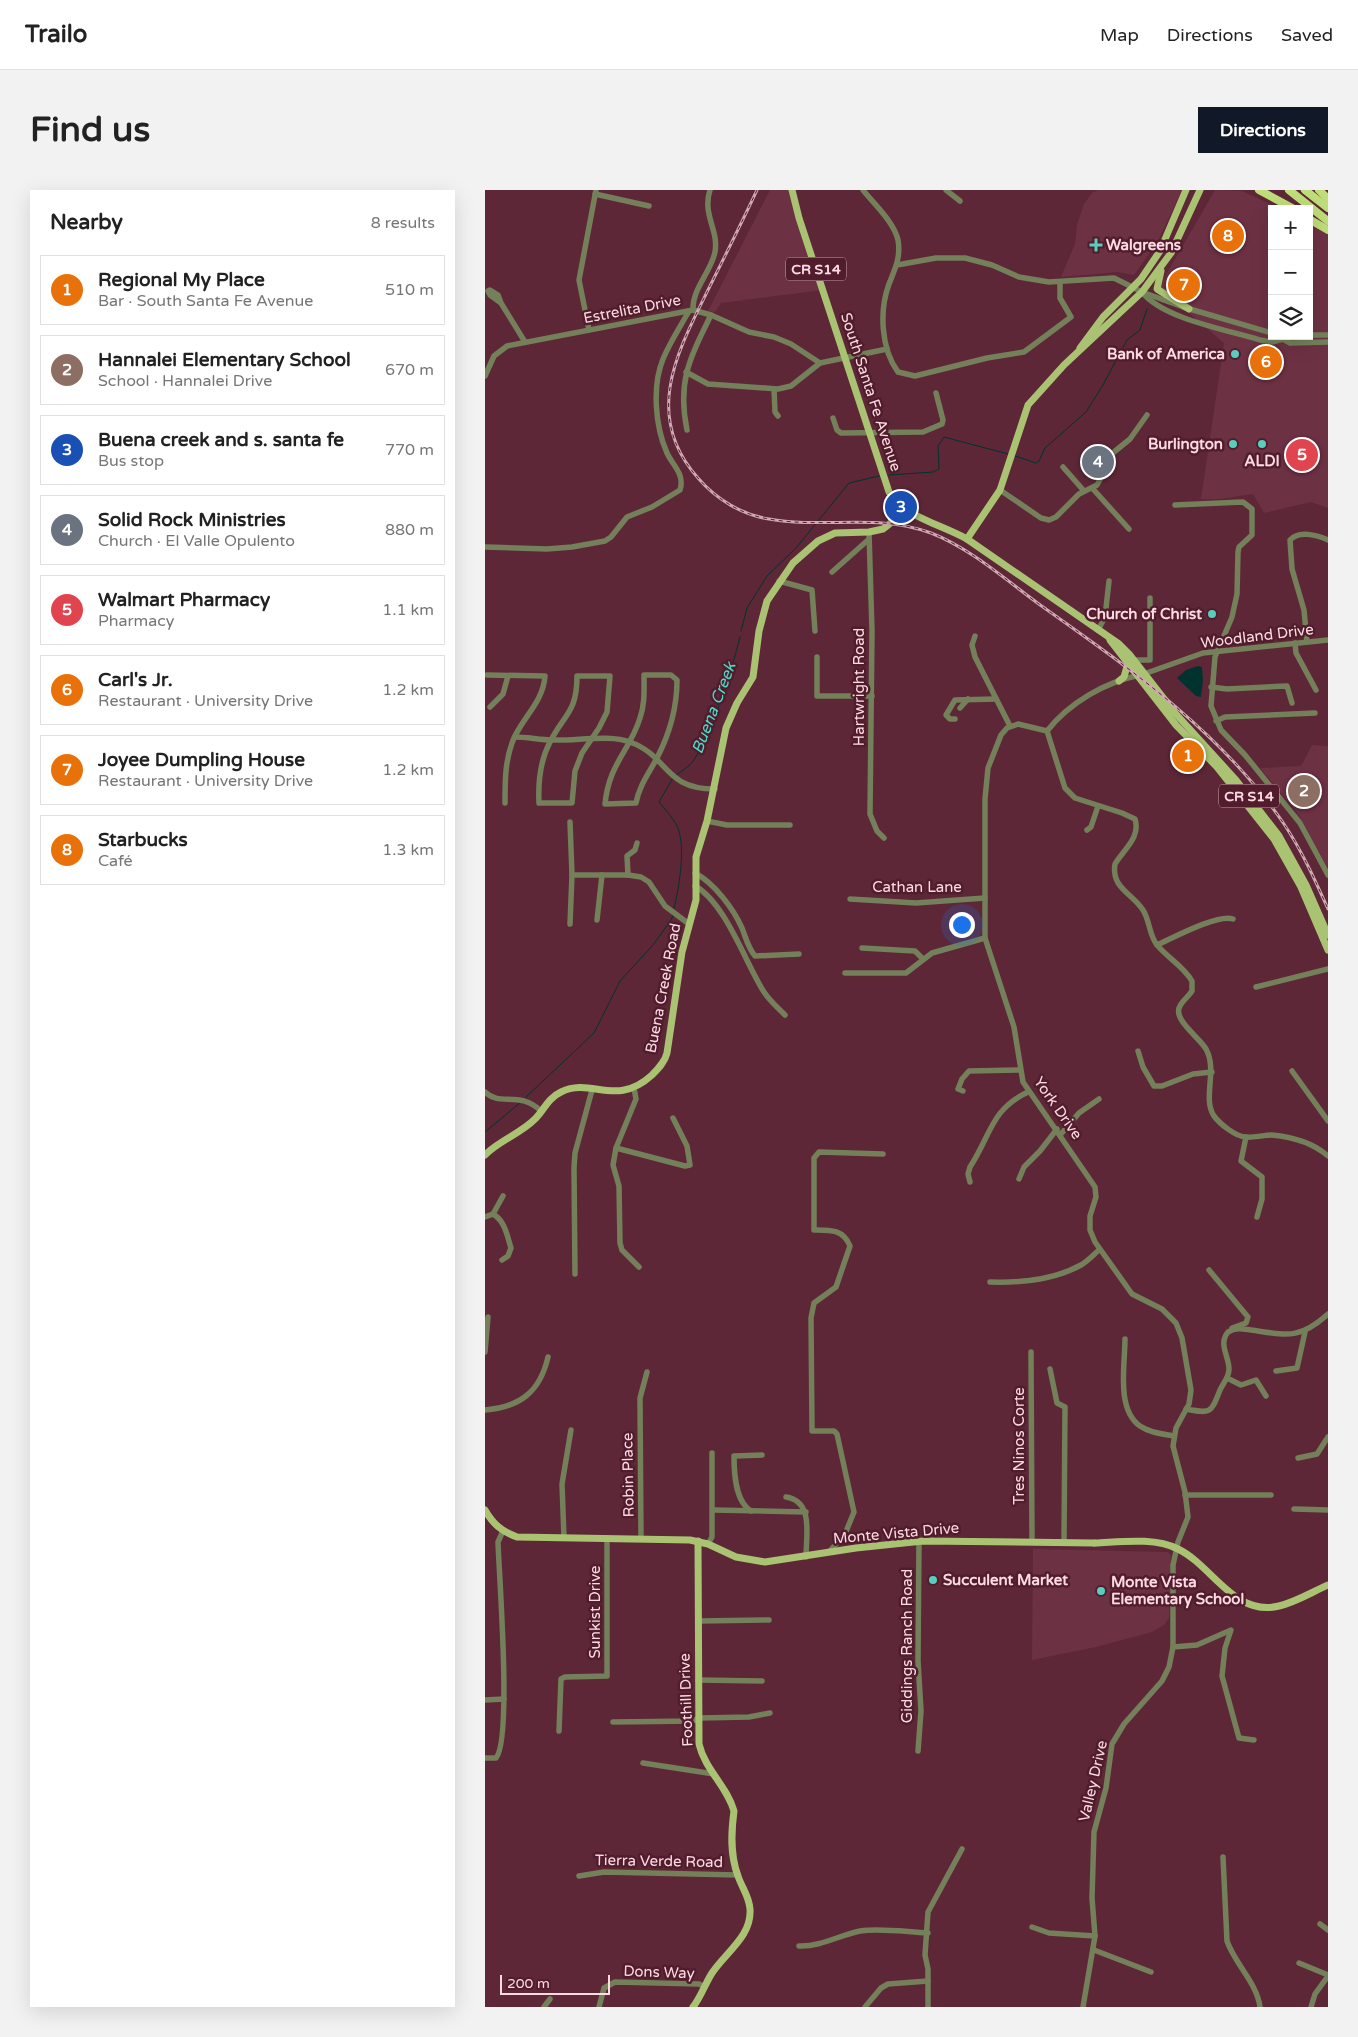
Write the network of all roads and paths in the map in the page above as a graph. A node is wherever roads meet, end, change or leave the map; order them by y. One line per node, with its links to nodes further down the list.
1 (710, 190): 27 (street)
2 (793, 190): 39 (main road, South Santa Fe Avenue / CR S14)
3 (863, 190): 20 (street)
4 (946, 190): 13 (street)
5 (1186, 190): 23 (main road)
6 (1200, 190): 21 (main road)
7 (1259, 190): 14 (highway)
8 (1289, 190): 18 (highway)
9 (1305, 190): 16 (highway)
10 (1319, 190): 12 (highway)
11 (596, 192): 15 (street); 29 (street)
12 (1328, 199)
13 (960, 201)
14 (1287, 205)
15 (649, 206)
16 (1328, 208)
17 (1313, 221): 19 (highway)
18 (1328, 221)
19 (1328, 230)
20 (897, 266): 22 (street); 37 (street)
21 (1161, 269): 24 (main road); 26 (main road)
22 (1060, 284): 23 (street); 37 (street)
23 (1133, 286): 24 (street); 38 (main road)
24 (1143, 292): 26 (street); 33 (street); 38 (main road)
25 (501, 303): 35 (street)
26 (1189, 309): 30 (street)
27 (691, 311): 28 (street, Estrelita Drive); 29 (street, Estrelita Drive); 60 (street)
28 (711, 315): 40 (street, Estrelita Drive); 41 (street)
29 (589, 330): 35 (street, Estrelita Drive)
30 (1268, 332)
31 (1313, 335): 32 (street)
32 (1328, 336)
33 (1276, 340)
34 (1284, 340): 36 (street)
35 (525, 342): 42 (street, Estrelita Drive)
36 (1328, 342)
37 (887, 349): 39 (street)
38 (1074, 356): 52 (main road)
39 (845, 360): 40 (street); 49 (main road, South Santa Fe Avenue / CR S14)
40 (820, 363): 43 (street)
41 (686, 372): 43 (street); 48 (street)
42 (485, 376)
43 (774, 389): 46 (street)
44 (936, 393): 49 (street)
45 (1147, 415): 51 (street)
46 (778, 416)
47 (833, 418): 49 (street)
48 (687, 430)
49 (869, 433): 55 (main road, South Santa Fe Avenue / CR S14)
50 (1063, 467): 53 (street)
51 (1093, 489): 53 (street); 56 (street)
52 (1000, 490): 53 (street); 58 (main road)
53 (1084, 491)
54 (1175, 505): 71 (street)
55 (901, 508): 57 (main road, Buena Creek Road); 58 (main road, CR S14)
56 (1129, 529)
57 (869, 536): 61 (street); 62 (main road, Buena Creek Road); 83 (street, Hartwright Road)
58 (967, 539): 65 (main road, CR S14)
59 (1328, 540): 69 (street)
60 (485, 547)
61 (832, 572)
62 (779, 581): 66 (street); 99 (main road, Buena Creek Road)
63 (1109, 581): 65 (street)
64 (1151, 598): 74 (street)
65 (1098, 630): 75 (main road, CR S14)
66 (815, 631)
67 (975, 636): 85 (street)
68 (1328, 640): 69 (street, Woodland Drive)
69 (1307, 642): 70 (street, Woodland Drive)
70 (1295, 643): 71 (street, Woodland Drive); 82 (street)
71 (1217, 651): 73 (street, Woodland Drive); 81 (street)
72 (817, 657): 83 (street)
73 (1190, 658): 76 (street, Woodland Drive); 78 (street, Woodland Drive)
74 (1150, 660): 75 (street); 76 (street)
75 (1131, 662): 78 (main road, CR S14); 80 (main road)
76 (1159, 667): 78 (street, Woodland Drive)
77 (487, 675): 79 (street)
78 (1143, 675): 80 (street); 120 (main road, CR S14); 124 (main road, CR S14)
79 (508, 676): 87 (street); 94 (street)
80 (1119, 681): 93 (street)
81 (1211, 687): 86 (street); 91 (street)
82 (1316, 690)
83 (872, 696): 106 (street, Hartwright Road)
84 (968, 699): 85 (street); 88 (street); 90 (street)
85 (995, 699): 92 (street)
86 (1292, 703)
87 (490, 707)
88 (960, 708)
89 (1315, 713): 91 (street)
90 (955, 719)
91 (1216, 721): 111 (street)
92 (1010, 726): 93 (street); 114 (street, York Drive)
93 (1047, 731): 101 (street)
94 (515, 737): 95 (street); 100 (street)
95 (551, 740): 96 (street); 96 (street); 96 (street)
96 (590, 740): 97 (street)
97 (629, 741): 98 (street); 98 (street); 98 (street)
98 (657, 759): 99 (street)
99 (715, 788): 102 (main road, Buena Creek Road)
100 (505, 803)
101 (1098, 806): 105 (street); 122 (street)
102 (707, 821): 104 (street); 108 (main road, Buena Creek Road)
103 (570, 822): 112 (street)
104 (790, 825)
105 (1087, 830)
106 (884, 838)
107 (637, 843): 110 (street)
108 (695, 873): 113 (main road, Buena Creek Road); 125 (street)
109 (602, 875): 110 (street); 112 (street); 117 (street)
110 (628, 875): 119 (street)
111 (1328, 875)
112 (572, 876): 118 (street)
113 (695, 886): 119 (main road, Buena Creek Road); 130 (street)
114 (985, 898): 115 (street, Cathan Lane); 121 (street, York Drive)
115 (850, 899)
116 (1233, 919): 122 (street)
117 (597, 920)
118 (570, 924)
119 (689, 924): 135 (main road, Buena Creek Road)
120 (1328, 935)
121 (985, 938): 126 (street); 132 (street, York Drive)
122 (1157, 945): 134 (street)
123 (861, 948): 126 (street)
124 (1328, 950)
125 (799, 954)
126 (923, 959): 128 (street)
127 (1328, 969): 129 (street)
128 (845, 973)
129 (1256, 987)
130 (785, 1015)
131 (1138, 1051): 134 (street)
132 (1020, 1070): 137 (street); 139 (street, York Drive)
133 (1292, 1071): 143 (street)
134 (1212, 1072): 145 (street)
135 (634, 1088): 136 (main road); 146 (street)
136 (592, 1090): 141 (main road); 160 (street)
137 (963, 1091)
138 (485, 1092): 141 (street)
139 (1028, 1092): 144 (street, York Drive); 151 (street)
140 (1099, 1099): 144 (street)
141 (541, 1111): 148 (main road)
142 (673, 1118): 146 (street)
143 (1328, 1121)
144 (1059, 1132): 150 (street); 156 (street, York Drive)
145 (1246, 1137): 149 (street); 155 (street)
146 (616, 1148): 158 (street)
147 (883, 1154): 202 (street)
148 (485, 1155)
149 (1328, 1156)
150 (1019, 1180)
151 (970, 1182)
152 (503, 1196): 153 (street)
153 (493, 1214): 154 (street); 157 (street)
154 (485, 1217)
155 (1257, 1217)
156 (1099, 1250): 161 (street); 175 (street, York Drive)
157 (503, 1260)
158 (639, 1268)
159 (1209, 1270): 164 (street)
160 (575, 1274)
161 (990, 1282)
162 (1328, 1314): 165 (street)
163 (488, 1317): 167 (street)
164 (1231, 1330): 165 (street); 173 (street)
165 (1305, 1332): 171 (street)
166 (1125, 1339): 178 (street)
167 (485, 1352)
168 (1031, 1352): 196 (street, Tres Ninos Corte)
169 (548, 1357): 176 (street)
170 (1051, 1370): 199 (street)
171 (1276, 1371)
172 (647, 1372): 195 (street, Robin Place)
173 (1227, 1378): 174 (street); 175 (street)
174 (1266, 1396)
175 (1186, 1409): 178 (street, York Drive)
176 (485, 1410)
177 (571, 1430): 193 (street)
178 (1174, 1436): 183 (street, York Drive)
179 (1328, 1437): 182 (street)
180 (712, 1453): 188 (street)
181 (762, 1455): 190 (street)
182 (1298, 1458)
183 (1185, 1495): 184 (street); 201 (street, York Drive)
184 (1271, 1495)
185 (787, 1497): 191 (street)
186 (1294, 1509): 189 (street)
187 (485, 1510): 192 (main road)
188 (713, 1510): 190 (street); 200 (street)
189 (1328, 1510)
190 (753, 1512): 191 (street)
191 (806, 1512): 203 (street)
192 (503, 1531): 193 (main road, Monte Vista Drive); 210 (street)
193 (564, 1538): 194 (main road, Monte Vista Drive)
194 (607, 1538): 195 (main road, Monte Vista Drive); 215 (street, Sunkist Drive)
195 (641, 1538): 197 (main road, Monte Vista Drive)
196 (1032, 1540): 198 (main road, Monte Vista Drive); 199 (main road, Monte Vista Drive)
197 (698, 1541): 200 (main road, Monte Vista Drive); 206 (main road, Foothill Drive)
198 (919, 1542): 202 (main road, Monte Vista Drive); 217 (street, Giddings Ranch Road)
199 (1064, 1543): 201 (main road, Monte Vista Drive)
200 (708, 1544): 203 (main road, Monte Vista Drive)
201 (1178, 1549): 204 (main road, Monte Vista Drive); 207 (street, Valley Drive)
202 (829, 1552): 203 (main road, Monte Vista Drive)
203 (806, 1557)
204 (1328, 1585)
205 (769, 1620): 206 (street)
206 (699, 1621): 208 (main road, Foothill Drive)
207 (1173, 1647): 216 (street); 229 (street, Valley Drive)
208 (698, 1680): 209 (street); 213 (main road, Foothill Drive)
209 (763, 1681)
210 (504, 1699): 211 (street); 218 (street)
211 (485, 1700)
212 (770, 1713): 213 (street)
213 (699, 1718): 214 (street); 220 (main road, Foothill Drive)
214 (613, 1722)
215 (559, 1731)
216 (1254, 1740)
217 (918, 1751)
218 (485, 1758)
219 (643, 1763): 220 (street)
220 (714, 1774): 223 (main road, Foothill Drive)
221 (962, 1849): 228 (street)
222 (1223, 1857): 244 (street)
223 (738, 1875): 224 (street, Tierra Verde Road); 236 (main road, Foothill Drive)
224 (579, 1876)
225 (1320, 1924): 227 (street)
226 (1032, 1927): 229 (street)
227 (1328, 1930)
228 (928, 1933): 230 (street); 235 (street)
229 (1095, 1936): 231 (street, Valley Drive)
230 (799, 1946)
231 (1093, 1950): 233 (street); 243 (street, Valley Drive)
232 (1299, 1963): 234 (street)
233 (1151, 1972)
234 (1328, 1975): 245 (street)
235 (929, 1981): 241 (street); 242 (street)
236 (705, 1987): 239 (street, Dons Way); 240 (main road, Foothill Drive)
237 (550, 1999): 238 (street)
238 (544, 2007)
239 (599, 2007)
240 (693, 2007)
241 (865, 2007)
242 (928, 2007)
243 (1083, 2007)
244 (1260, 2007)
245 (1311, 2007)

